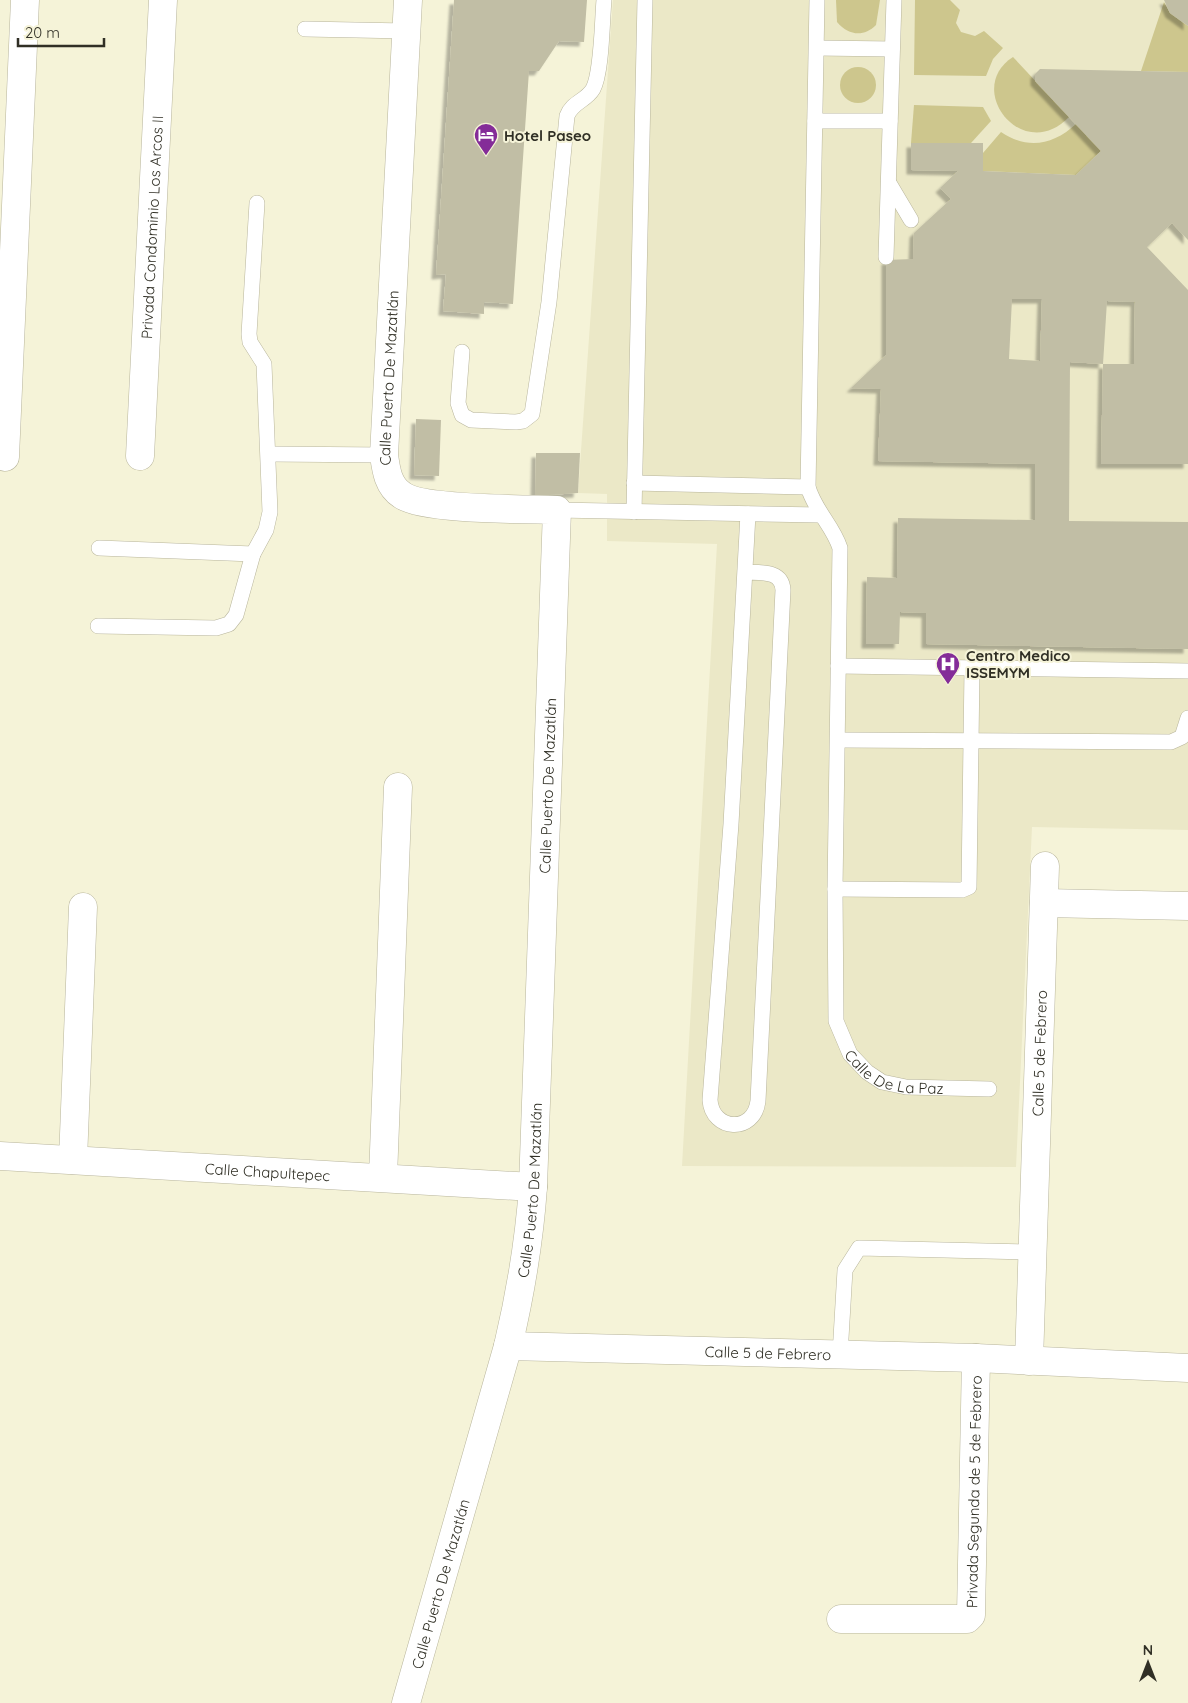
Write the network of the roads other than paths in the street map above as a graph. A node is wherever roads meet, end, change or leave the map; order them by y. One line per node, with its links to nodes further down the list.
1 (25, 0): 22 (street)
2 (162, 0): 21 (street, Privada Condominio Los Arcos II)
3 (408, 0): 9 (street, Calle Puerto De Mazatlán)
4 (604, 0): 18 (lane)
5 (645, 0): 23 (lane)
6 (817, 0): 10 (lane)
7 (894, 0): 11 (lane)
8 (305, 29): 9 (lane)
9 (406, 31): 20 (street, Calle Puerto De Mazatlán)
10 (817, 48): 11 (lane); 12 (lane)
11 (892, 49): 13 (lane)
12 (815, 120): 13 (lane); 24 (lane)
13 (890, 120): 14 (lane)
14 (889, 183): 16 (lane); 17 (lane)
15 (257, 203): 19 (lane)
16 (912, 220)
17 (886, 257)
18 (462, 352)
19 (268, 454): 20 (lane); 30 (lane)
20 (384, 454): 25 (street, Calle Puerto De Mazatlán)
21 (140, 456)
22 (6, 457)
23 (634, 483): 24 (lane); 26 (lane)
24 (808, 487): 28 (lane, Calle De La Paz)
25 (557, 510): 26 (lane); 49 (street, Calle Puerto De Mazatlán)
26 (634, 512): 27 (lane)
27 (748, 514): 28 (lane); 31 (lane)
28 (820, 515): 33 (lane, Calle De La Paz)
29 (99, 548): 30 (lane)
30 (253, 554): 32 (lane)
31 (745, 572): 31 (lane)
32 (98, 626)
33 (838, 666): 34 (lane); 37 (lane, Calle De La Paz)
34 (972, 670): 35 (lane); 38 (lane)
35 (1188, 671)
36 (1188, 718): 38 (lane)
37 (839, 740): 38 (lane); 41 (lane, Calle De La Paz)
38 (973, 742): 41 (lane)
39 (398, 787): 48 (street)
40 (1046, 866): 42 (street, Calle 5 de Febrero)
41 (835, 890): 45 (lane, Calle De La Paz)
42 (1044, 903): 43 (street); 50 (street, Calle 5 de Febrero)
43 (1188, 906)
44 (83, 907): 47 (street)
45 (989, 1090)
46 (0, 1156): 47 (street, Calle Chapultepec)
47 (73, 1160): 48 (street, Calle Chapultepec)
48 (383, 1178): 49 (street, Calle Chapultepec)
49 (533, 1187): 51 (street, Calle Puerto De Mazatlán)
50 (1032, 1252): 52 (lane); 54 (street, Calle 5 de Febrero)
51 (508, 1346): 52 (street, Calle 5 de Febrero); 57 (street, Calle Puerto De Mazatlán)
52 (840, 1355): 53 (street, Calle 5 de Febrero)
53 (976, 1358): 54 (street, Calle 5 de Febrero); 56 (street, Privada Segunda de 5 de Febrero)
54 (1029, 1361): 55 (street, Calle 5 de Febrero)
55 (1188, 1368)
56 (842, 1619)
57 (406, 1703)

